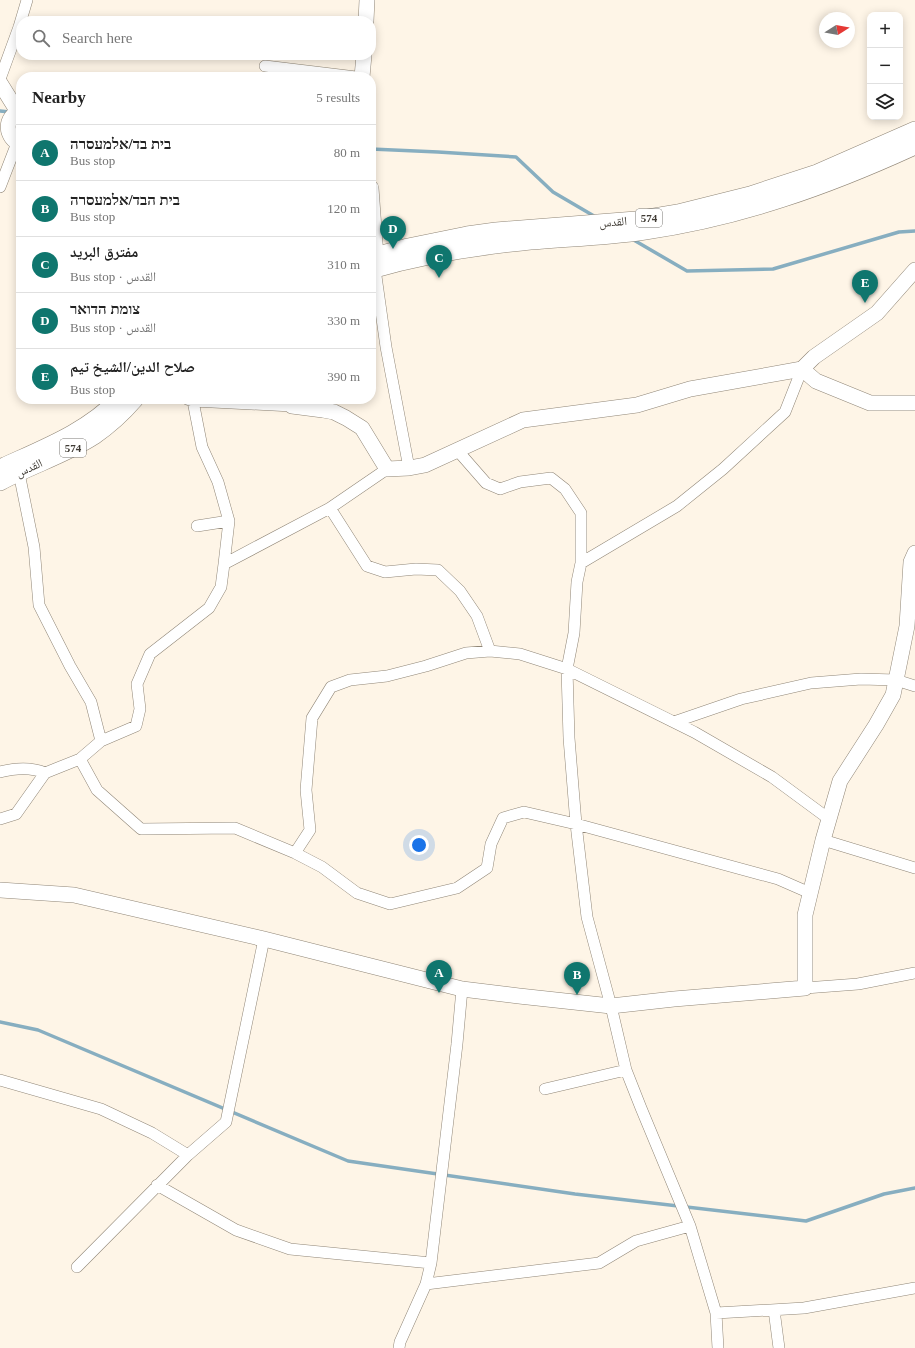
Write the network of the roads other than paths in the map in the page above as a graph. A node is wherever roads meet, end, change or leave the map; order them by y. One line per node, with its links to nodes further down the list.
1 (27, 0): 3 (street)
2 (367, 0): 4 (street)
3 (22, 16)
4 (366, 16)
5 (16, 35): 10 (street)
6 (364, 60): 9 (street)
7 (265, 66): 8 (street)
8 (315, 72)
9 (362, 72)
10 (0, 80)
11 (0, 83): 12 (street)
12 (16, 106)
13 (16, 115): 15 (street)
14 (915, 130): 19 (main road, القدس / 574)
15 (16, 141)
16 (915, 146): 20 (main road, القدس / 574)
17 (16, 150): 18 (street)
18 (0, 187)
19 (376, 263)
20 (376, 264)
21 (915, 270): 23 (street)
22 (376, 278): 30 (street)
23 (802, 369): 24 (street); 29 (street); 37 (street)
24 (915, 403)
25 (112, 404): 31 (main road, القدس / 574)
26 (131, 404): 31 (main road, القدس / 574)
27 (191, 404): 34 (street)
28 (298, 404): 32 (street)
29 (458, 451): 30 (street); 37 (street)
30 (409, 468): 32 (street)
31 (5, 469): 44 (street)
32 (387, 469): 33 (street)
33 (330, 508): 38 (street); 39 (street)
34 (229, 521): 35 (street); 38 (street)
35 (197, 526)
36 (915, 553): 41 (street)
37 (582, 563): 40 (street)
38 (224, 564): 44 (street)
39 (490, 651): 40 (street); 52 (street)
40 (567, 669): 43 (street); 50 (street)
41 (896, 680): 42 (street); 43 (street); 48 (street)
42 (915, 686)
43 (674, 722): 48 (street)
44 (101, 741): 45 (street)
45 (80, 759): 47 (street); 52 (street)
46 (0, 772): 47 (street)
47 (45, 774): 49 (street)
48 (828, 819): 51 (street)
49 (0, 820)
50 (576, 824): 52 (street); 55 (street); 60 (street)
51 (823, 840): 53 (street); 55 (street)
52 (295, 853)
53 (915, 868)
54 (0, 890): 56 (street)
55 (810, 893): 58 (street)
56 (264, 939): 59 (street); 64 (street)
57 (915, 973): 58 (street)
58 (805, 988): 60 (street)
59 (462, 989): 60 (street); 67 (street)
60 (611, 1006): 61 (street)
61 (626, 1070): 63 (street); 66 (street)
62 (0, 1080): 64 (street)
63 (545, 1089)
64 (188, 1155): 65 (street)
65 (158, 1185): 67 (street); 68 (street)
66 (690, 1226): 69 (street); 72 (street)
67 (431, 1263): 69 (street)
68 (76, 1267)
69 (426, 1284): 73 (street)
70 (915, 1288): 71 (street)
71 (774, 1310): 72 (street); 75 (street)
72 (716, 1313): 74 (street)
73 (399, 1348)
74 (718, 1348)
75 (780, 1348)

